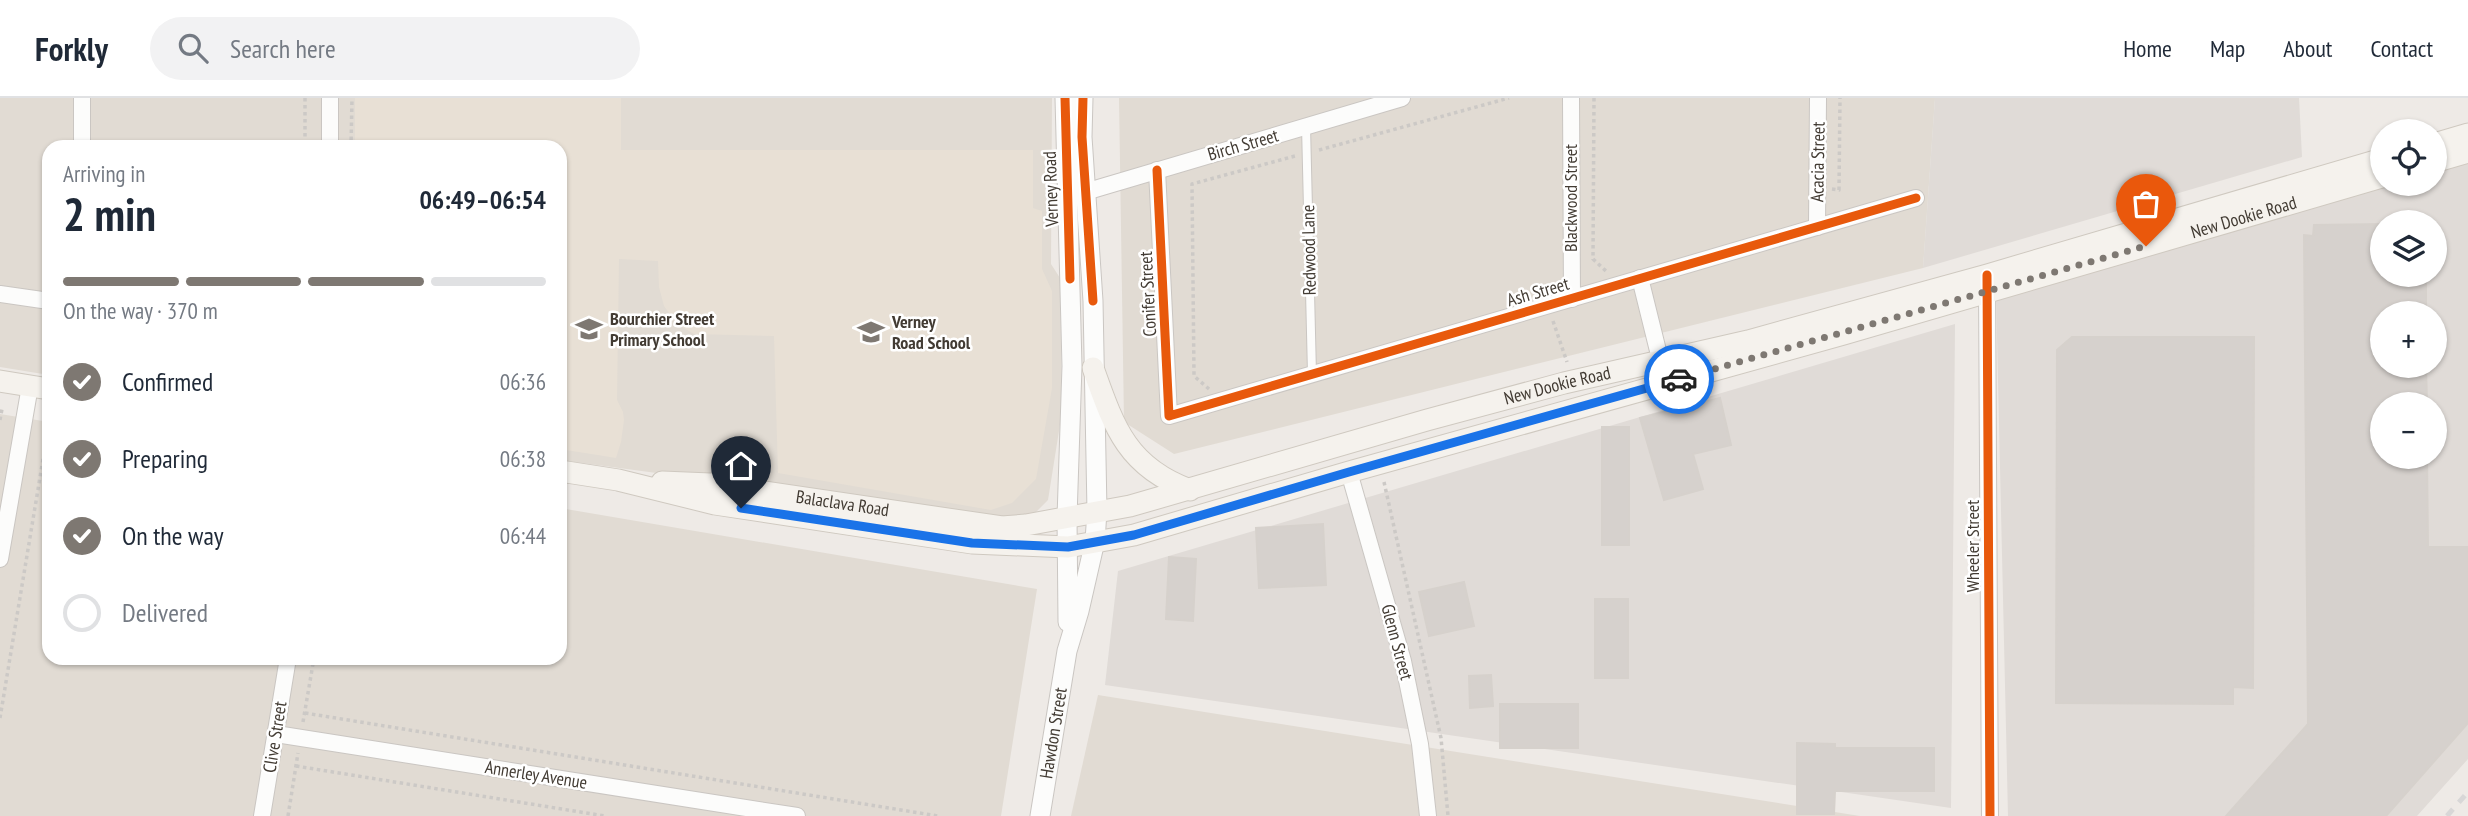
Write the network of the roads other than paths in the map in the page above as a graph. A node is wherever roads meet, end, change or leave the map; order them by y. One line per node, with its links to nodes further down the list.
1 (82, 98): 10 (street)
2 (330, 98): 11 (street)
3 (1065, 98): 38 (street, Verney Road)
4 (1083, 98): 18 (street, Verney Road)
5 (1402, 98): 8 (street, Birch Street)
6 (1571, 98): 23 (street, Blackwood Street)
7 (1818, 98): 20 (street, Acacia Street)
8 (1306, 126): 16 (street, Birch Street); 28 (lane, Redwood Lane)
9 (2468, 134): 12 (main road)
10 (82, 140)
11 (330, 140)
12 (2447, 140)
13 (2468, 152): 14 (main road)
14 (2447, 158)
15 (2370, 163): 22 (main road, New Dookie Road)
16 (1157, 170): 18 (street, Birch Street); 32 (street, Conifer Street)
17 (2370, 180): 22 (main road, New Dookie Road)
18 (1085, 192): 27 (street, Verney Road)
19 (1916, 198): 20 (street, Ash Street)
20 (1817, 226): 21 (street, Ash Street)
21 (1640, 278): 23 (street, Ash Street); 26 (street)
22 (1987, 284): 26 (main road, New Dookie Road); 30 (main road, New Dookie Road); 49 (street, Wheeler Street)
23 (1572, 293): 28 (street, Ash Street)
24 (0, 294): 25 (street)
25 (42, 300)
26 (1659, 359): 30 (street); 36 (main road, New Dookie Road)
27 (1093, 368): 36 (main road); 37 (street, Verney Road)
28 (1312, 374): 32 (street, Ash Street)
29 (0, 382): 31 (main road)
30 (1666, 383): 34 (main road, New Dookie Road)
31 (39, 388): 41 (street)
32 (1169, 416)
33 (567, 472): 35 (main road, Balaclava Road)
34 (1349, 472): 39 (main road, New Dookie Road); 48 (street, Glenn Street)
35 (618, 480): 38 (main road, Balaclava Road); 40 (main road, Balaclava Road)
36 (1190, 490): 37 (main road, New Dookie Road)
37 (1097, 512): 38 (main road, Balaclava Road); 39 (street, Hawdon Street)
38 (1067, 517): 40 (street, Hawdon Street)
39 (1095, 541): 40 (main road, Balaclava Road); 42 (street, Hawdon Street)
40 (1068, 547): 42 (street, Hawdon Street)
41 (0, 559)
42 (1067, 651): 47 (street, Hawdon Street)
43 (287, 665): 44 (street, Clive Street)
44 (276, 733): 45 (street, Clive Street); 46 (street, Annerley Avenue)
45 (262, 816)
46 (797, 816)
47 (1040, 816)
48 (1427, 816)
49 (1990, 816)

